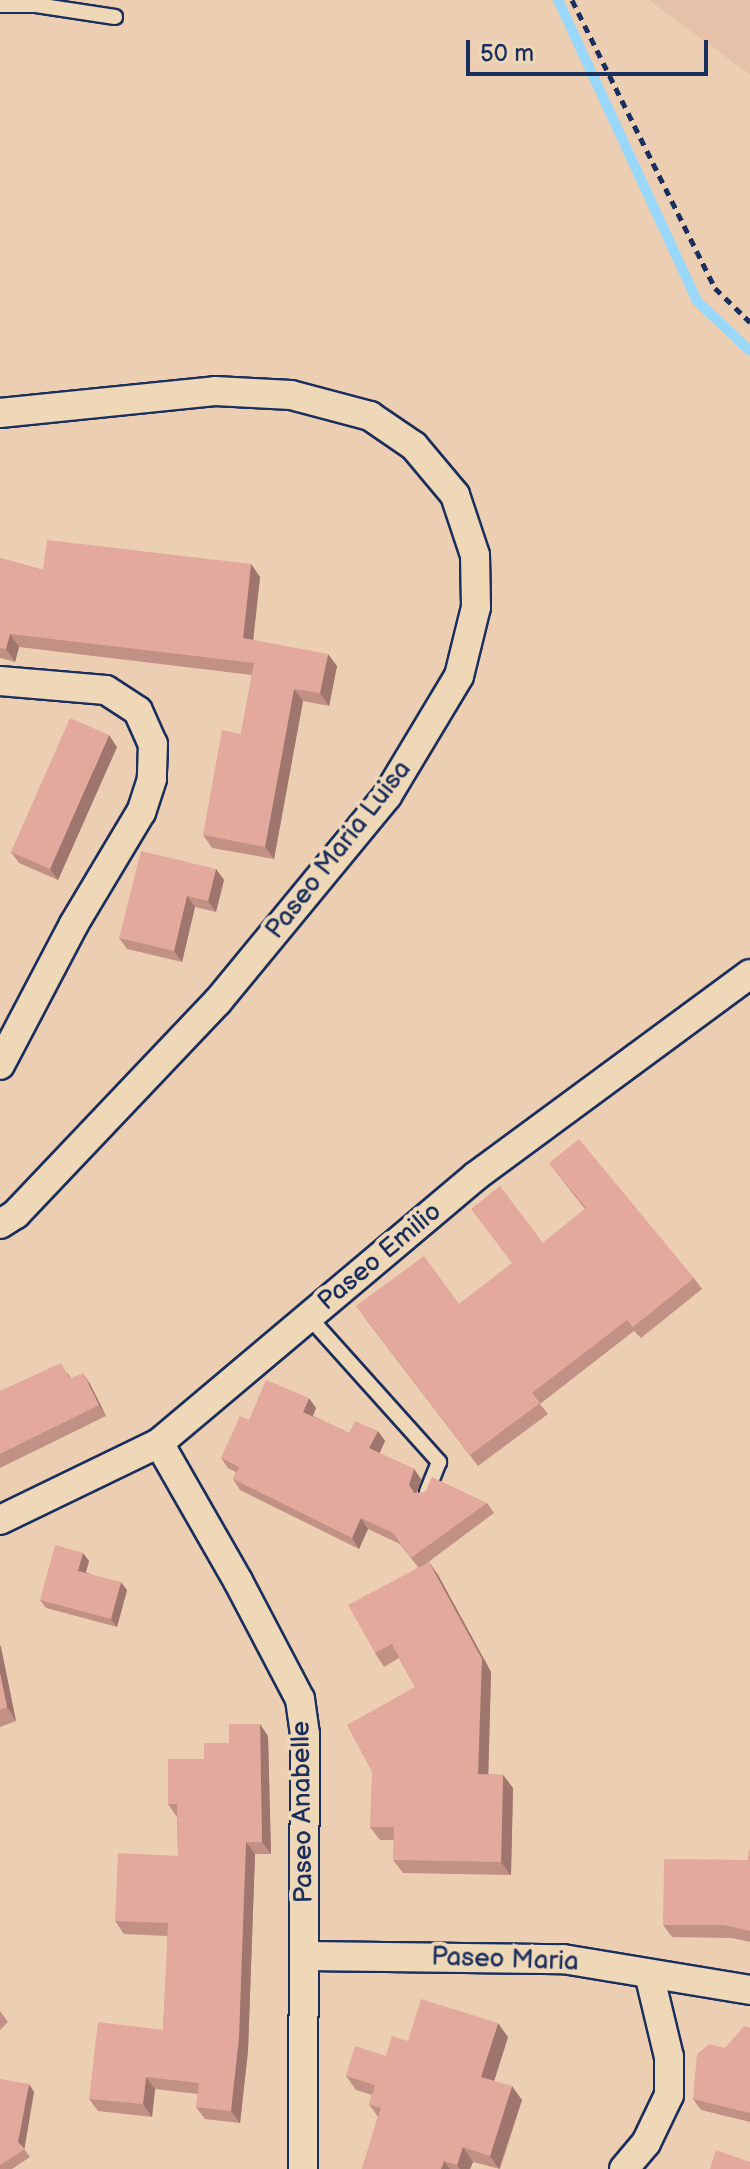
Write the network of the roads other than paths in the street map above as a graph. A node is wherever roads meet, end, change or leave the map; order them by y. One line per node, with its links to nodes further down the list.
1 (0, 5): 2 (lane)
2 (115, 17)
3 (0, 413): 7 (street, Paseo Maria Luisa)
4 (0, 681): 6 (street)
5 (750, 974): 8 (street, Paseo Emilio)
6 (0, 1065)
7 (0, 1224)
8 (309, 1317): 9 (street, Paseo Emilio); 10 (lane)
9 (159, 1443): 11 (street, Paseo Emilio); 12 (street, Paseo Anabelle)
10 (426, 1495)
11 (0, 1520)
12 (306, 1956): 13 (street, Paseo Maria); 15 (street, Paseo Anabelle)
13 (649, 1974): 14 (street, Paseo Maria); 16 (street)
14 (750, 1990)
15 (303, 2169)
16 (624, 2169)

